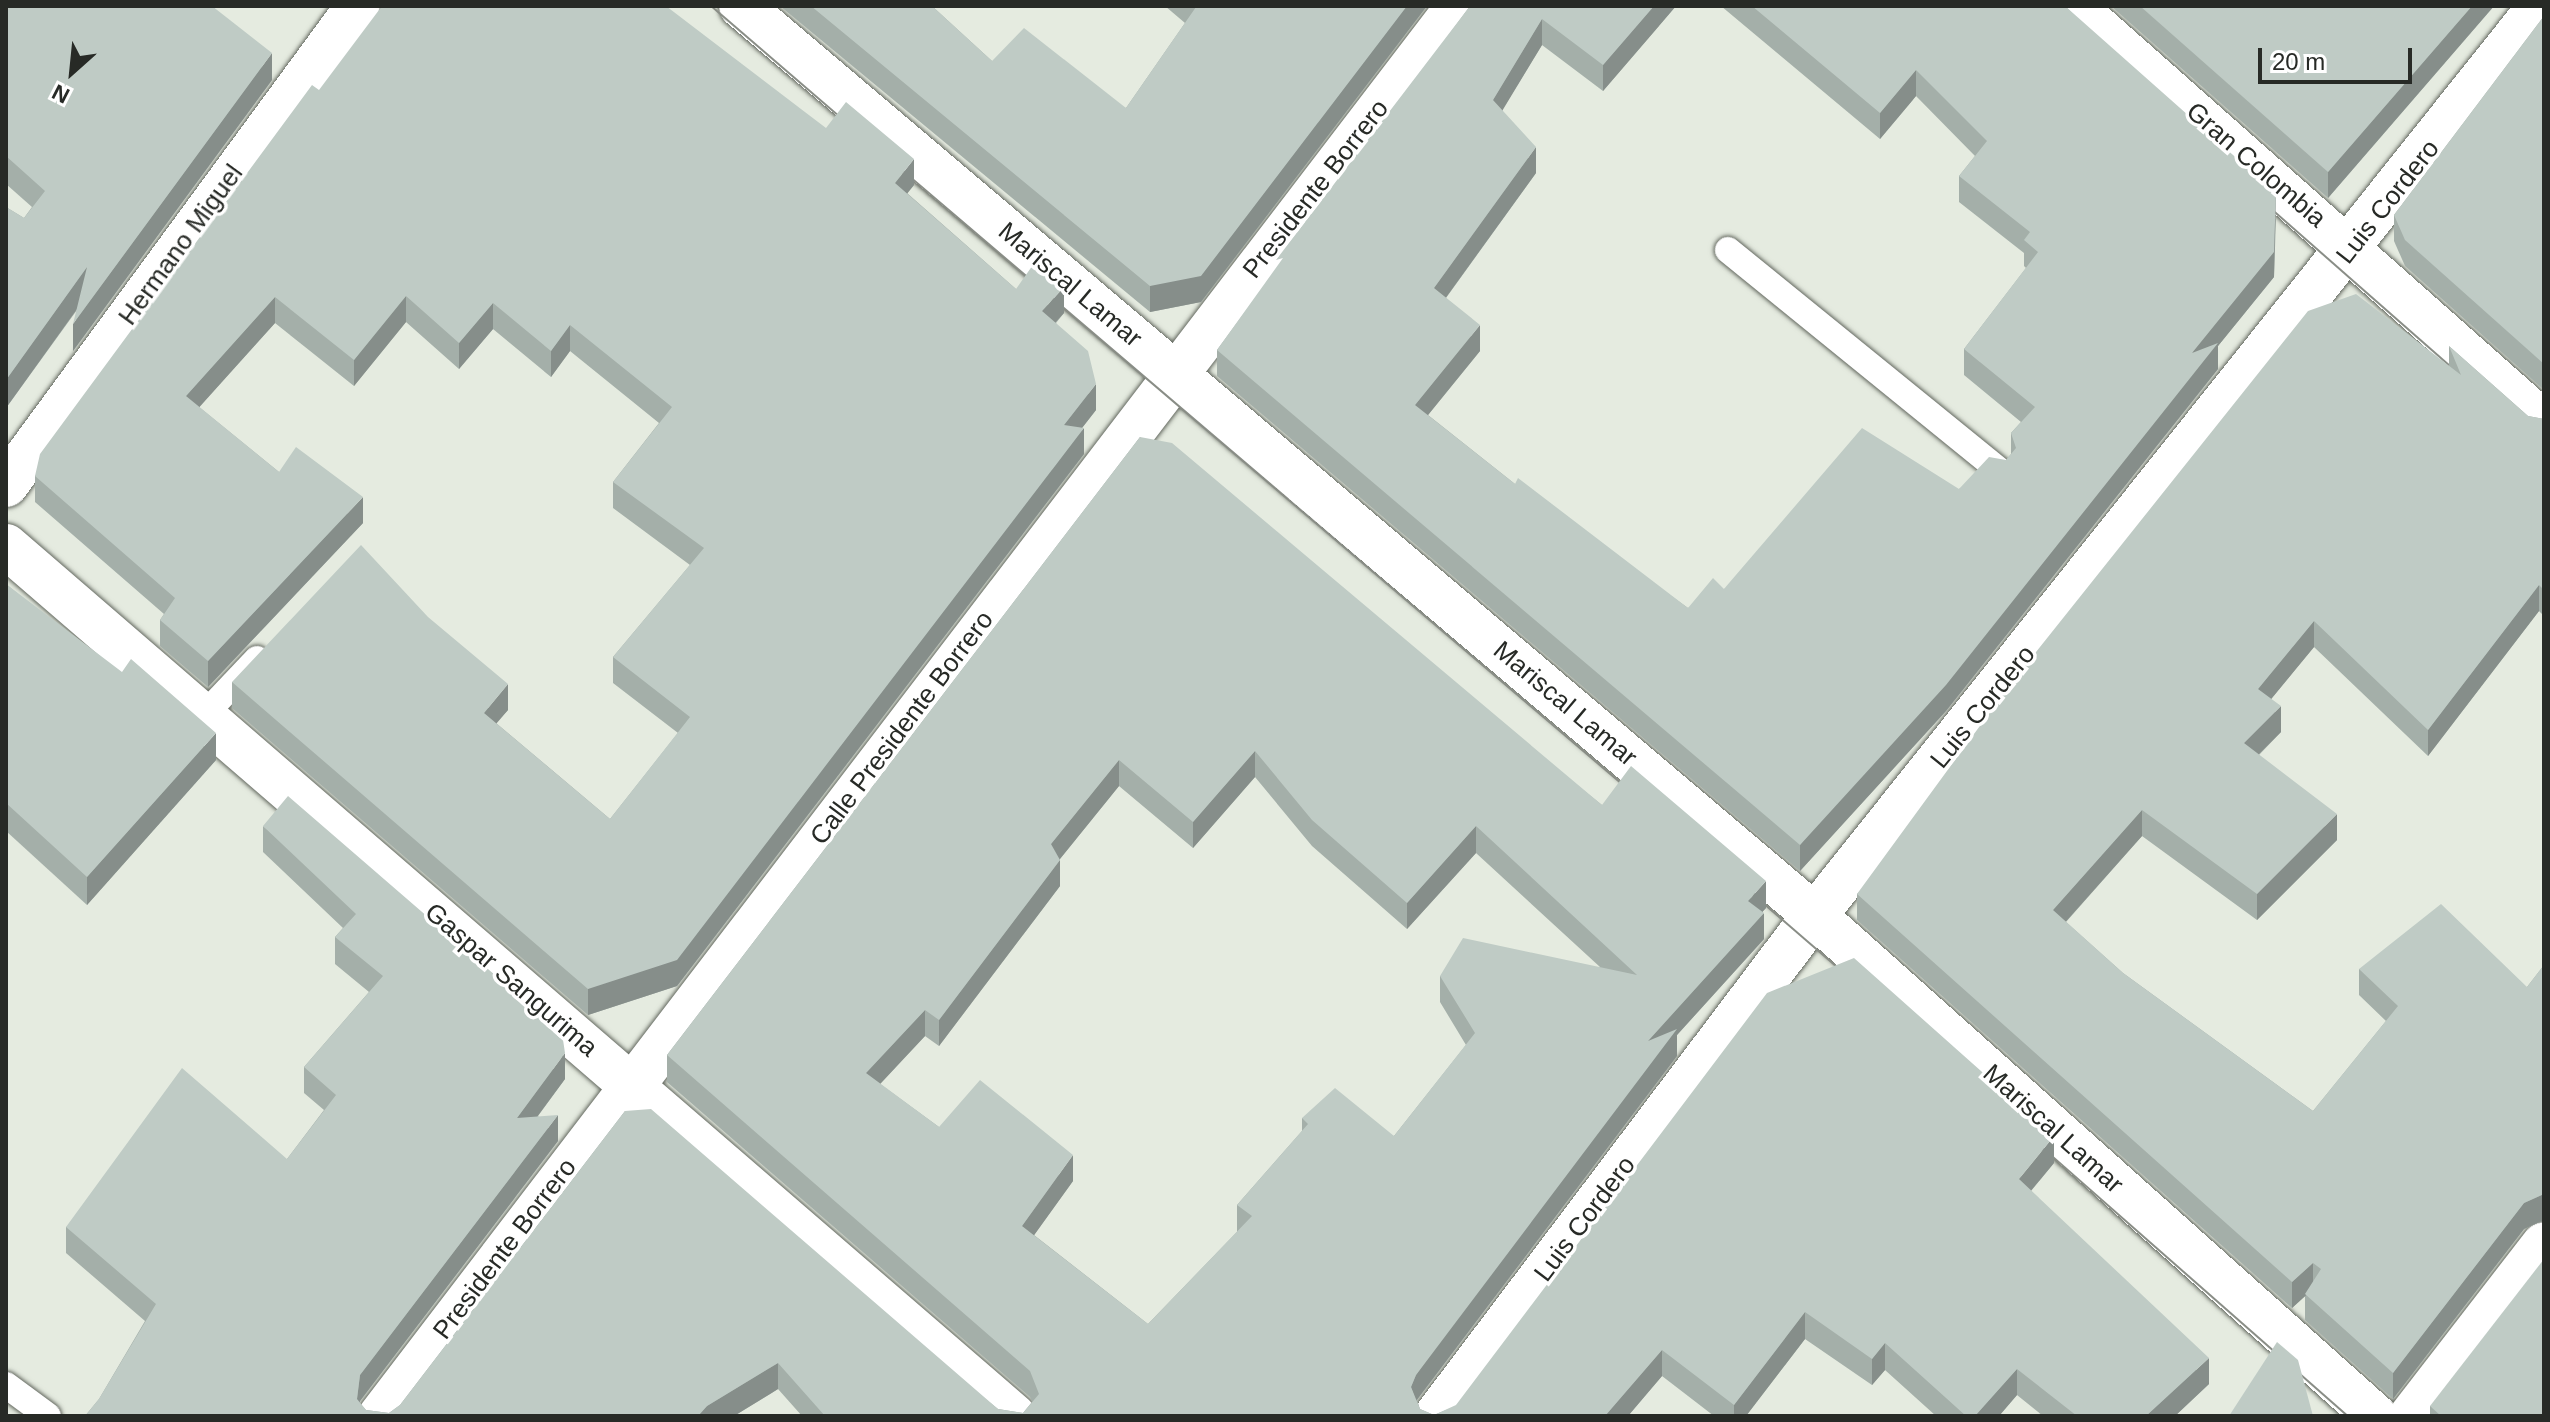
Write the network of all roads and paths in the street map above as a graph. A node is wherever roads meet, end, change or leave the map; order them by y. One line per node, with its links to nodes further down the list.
1 (358, 6): 11 (street, Hermano Miguel)
2 (741, 6): 8 (street, Mariscal Lamar)
3 (1458, 6): 8 (street, Presidente Borrero)
4 (2073, 6): 6 (street, Gran Colombia)
5 (2540, 6): 6 (street, Luis Cordero)
6 (2353, 248): 9 (street, Gran Colombia); 15 (street, Luis Cordero)
7 (1728, 250): 10 (lane)
8 (1174, 372): 15 (street, Mariscal Lamar); 16 (street, Calle Presidente Borrero)
9 (2544, 423)
10 (2000, 471)
11 (6, 485)
12 (6, 546): 14 (street, Gaspar Sangurima)
13 (277, 637): 14 (lane)
14 (204, 715): 16 (street, Gaspar Sangurima)
15 (1815, 916): 22 (street, Luis Cordero); 23 (street, Mariscal Lamar)
16 (630, 1083): 20 (street, Presidente Borrero); 21 (street, Gaspar Sangurima)
17 (2544, 1244): 24 (street)
18 (6, 1385): 19 (lane)
19 (48, 1416)
20 (380, 1416)
21 (1014, 1416)
22 (1436, 1416)
23 (2375, 1416)
24 (2411, 1416)

